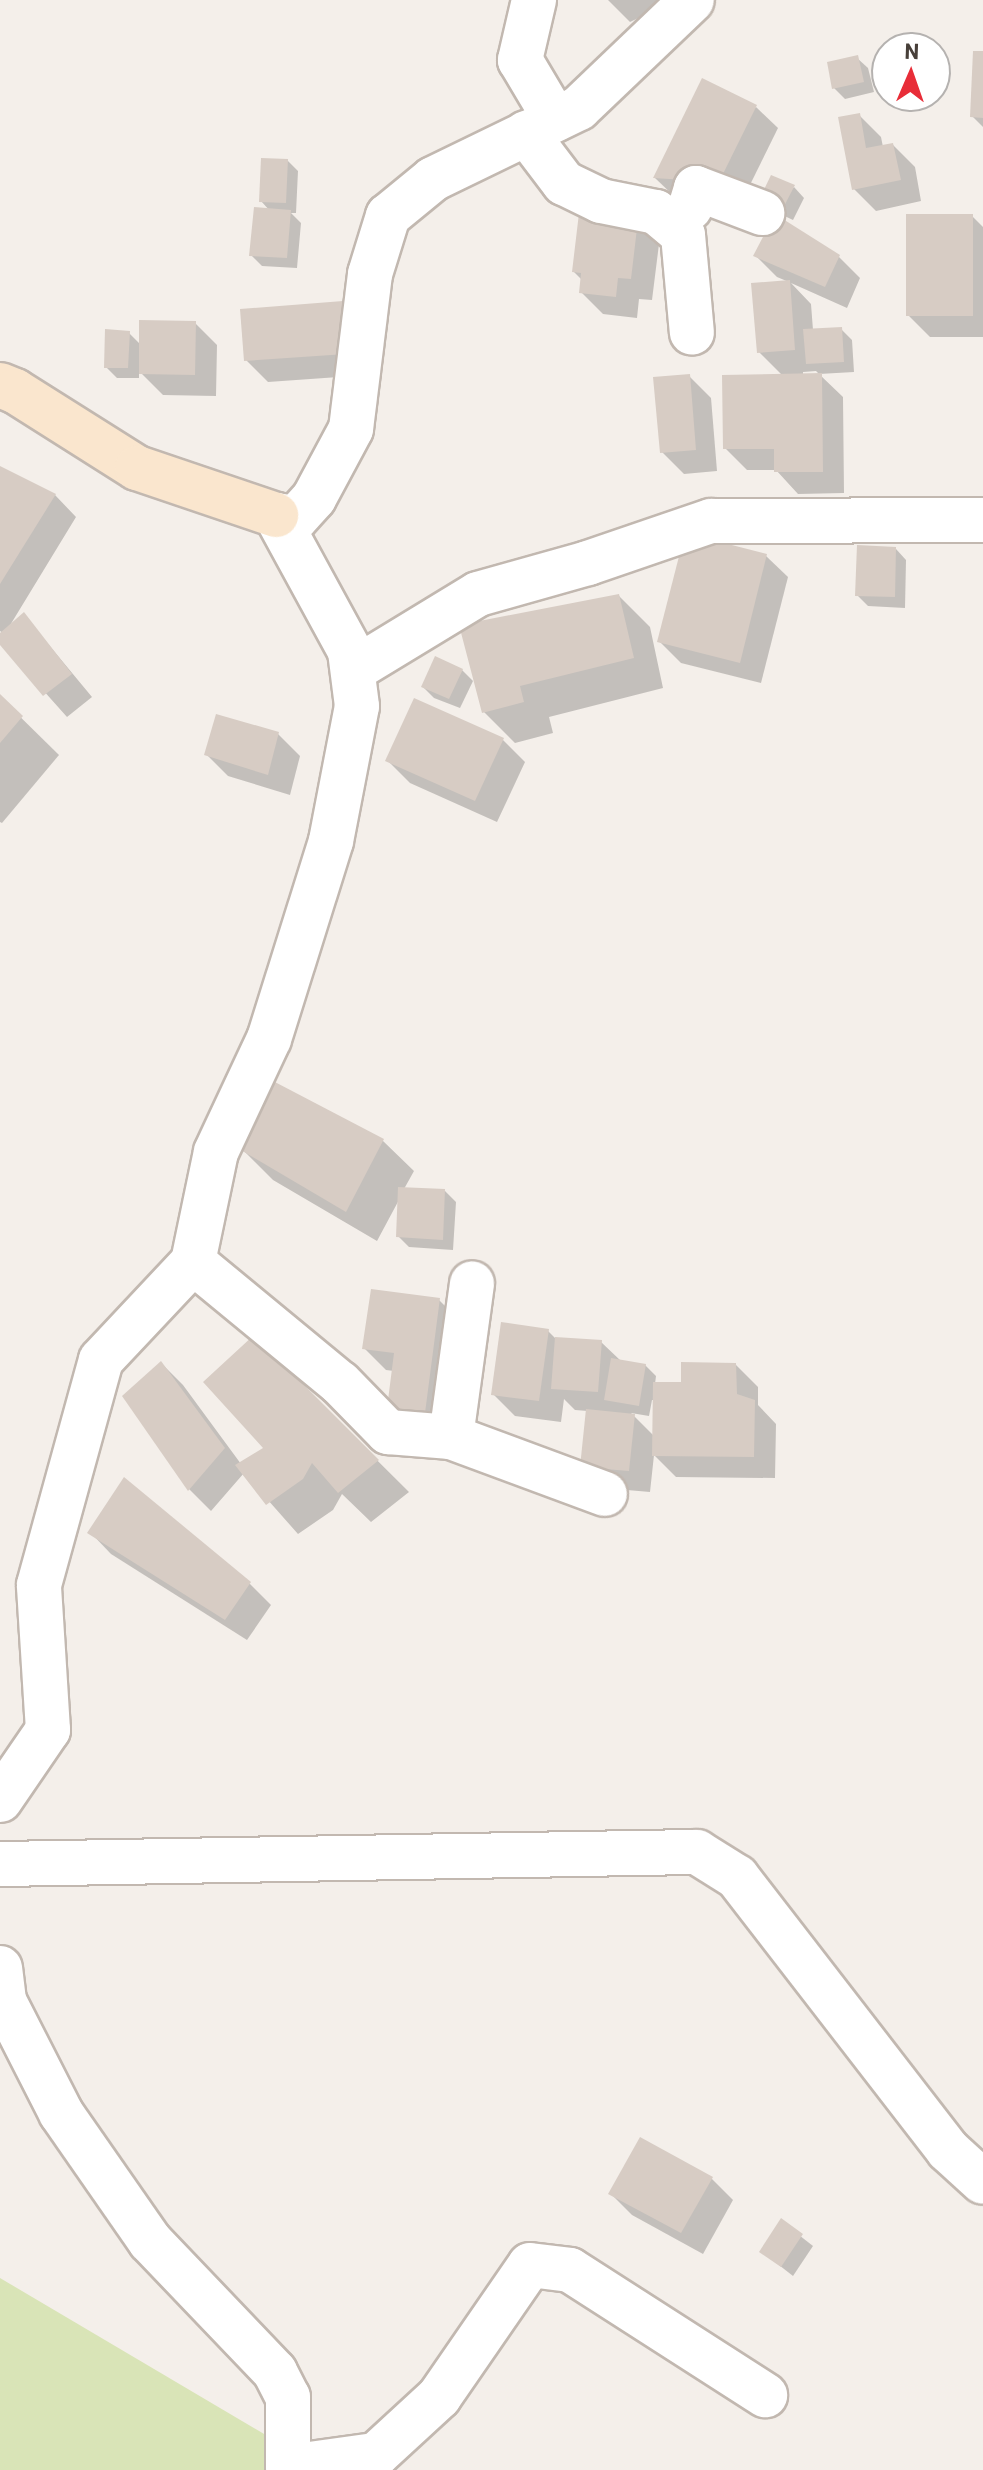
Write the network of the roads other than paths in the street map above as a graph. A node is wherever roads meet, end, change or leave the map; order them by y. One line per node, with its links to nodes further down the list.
1 (534, 0): 3 (street)
2 (692, 0): 3 (street)
3 (540, 126): 4 (street); 8 (street)
4 (678, 214): 5 (street); 6 (street)
5 (746, 217)
6 (692, 333)
7 (0, 385): 8 (street)
8 (276, 515): 10 (street)
9 (983, 520): 10 (street)
10 (353, 670): 11 (street)
11 (193, 1262): 13 (street); 15 (street)
12 (472, 1283): 13 (street)
13 (451, 1437): 14 (street)
14 (605, 1494)
15 (0, 1800)
16 (0, 1864): 18 (street)
17 (0, 1968): 20 (street)
18 (983, 2182)
19 (765, 2395): 20 (street)
20 (288, 2468)

